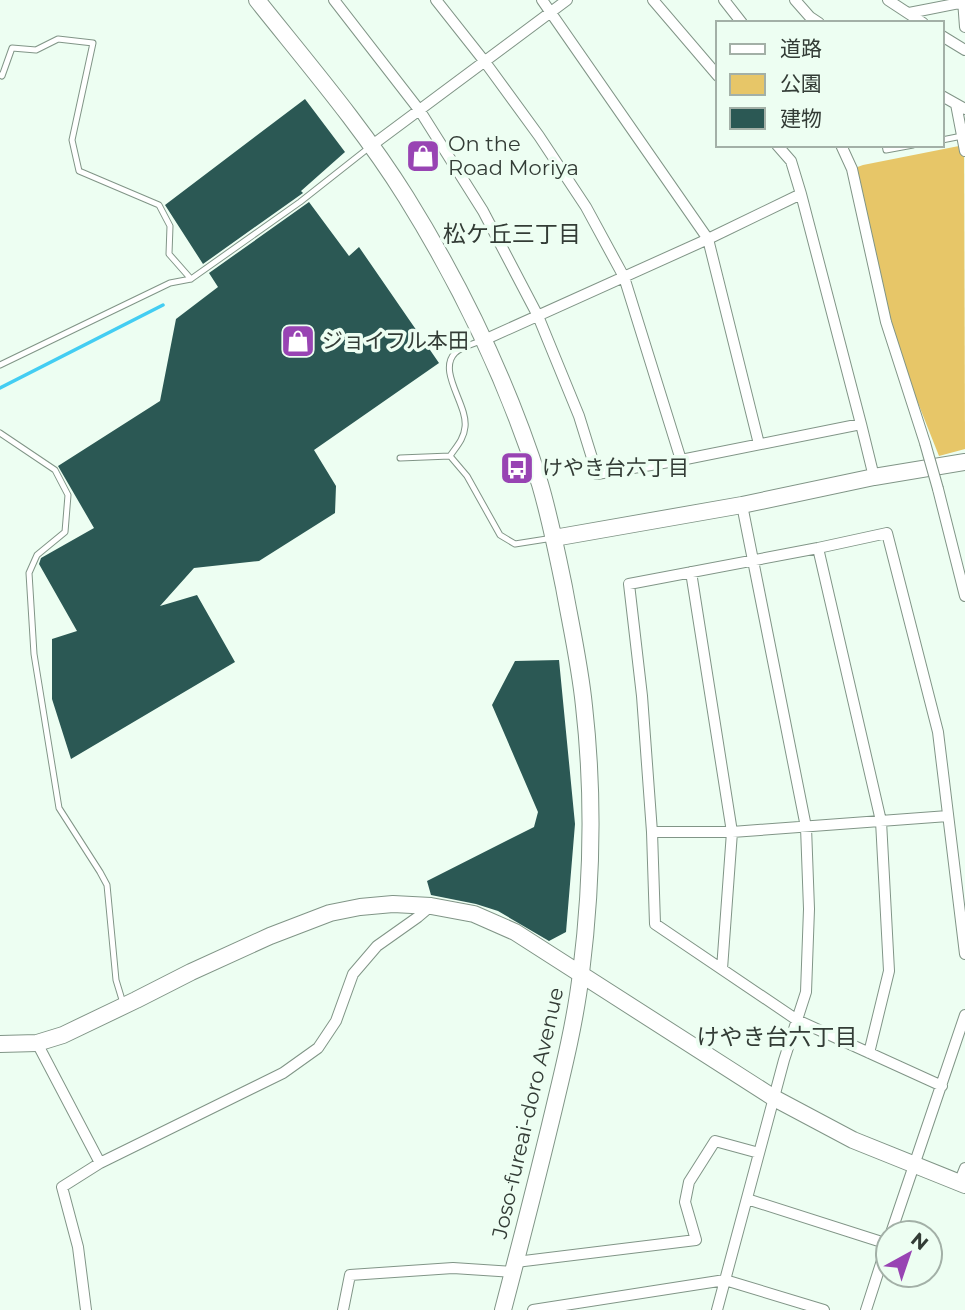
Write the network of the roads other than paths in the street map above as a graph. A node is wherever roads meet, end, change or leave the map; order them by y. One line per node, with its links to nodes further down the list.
1 (257, 0): 27 (street, Joso-fureai-doro Avenue)
2 (334, 0): 24 (street)
3 (436, 0): 19 (street)
4 (542, 0): 11 (street)
5 (567, 0): 11 (street)
6 (653, 0): 20 (street)
7 (724, 0): 13 (street)
8 (795, 0): 14 (street)
9 (887, 0): 12 (street)
10 (963, 2): 12 (street); 16 (street)
11 (551, 12): 19 (street); 34 (street)
12 (909, 13): 15 (street)
13 (741, 21)
14 (815, 21)
15 (920, 21)
16 (965, 27)
17 (944, 37): 18 (street)
18 (965, 50)
19 (485, 62): 24 (street); 35 (street)
20 (716, 74)
21 (0, 75): 36 (lane)
22 (944, 97): 23 (street)
23 (961, 107): 25 (street)
24 (420, 111): 27 (street); 37 (street)
25 (962, 136): 26 (lane); 32 (street)
26 (944, 140)
27 (371, 146): 36 (lane); 38 (street, Joso-fureai-doro Avenue)
28 (779, 147): 33 (street)
29 (842, 147): 53 (street, bridge)
30 (885, 147): 31 (lane)
31 (902, 147)
32 (965, 150)
33 (801, 194): 34 (street); 40 (street)
34 (708, 239): 35 (street); 42 (street)
35 (624, 277): 37 (street); 45 (street)
36 (191, 279): 39 (lane)
37 (538, 316): 38 (street); 45 (street)
38 (484, 340): 43 (lane); 49 (street, Joso-fureai-doro Avenue)
39 (0, 365)
40 (861, 424): 42 (street); 47 (street)
41 (0, 433): 63 (lane)
42 (759, 444): 45 (street)
43 (450, 456): 44 (lane); 49 (lane)
44 (400, 458)
45 (681, 460)
46 (965, 461): 47 (street)
47 (874, 477): 48 (street)
48 (742, 505): 49 (street); 51 (street)
49 (554, 538): 62 (street, Joso-fureai-doro Avenue)
50 (818, 548): 51 (street); 54 (street); 55 (street)
51 (752, 560): 52 (street); 56 (street)
52 (691, 572): 57 (street); 58 (street)
53 (965, 596)
54 (948, 817): 55 (street); 60 (street)
55 (881, 821): 56 (street); 68 (street)
56 (806, 827): 58 (street); 65 (street)
57 (652, 832): 58 (street); 61 (street)
58 (732, 832): 61 (street)
59 (431, 906): 62 (street); 63 (street); 72 (street)
60 (965, 954)
61 (722, 969): 65 (street)
62 (581, 974): 70 (street); 78 (street, Joso-fureai-doro Avenue)
63 (124, 1006): 66 (street)
64 (965, 1015): 69 (street)
65 (797, 1020): 68 (street); 70 (street)
66 (37, 1043): 67 (street); 72 (street)
67 (0, 1044)
68 (869, 1053): 69 (street)
69 (942, 1086): 73 (street)
70 (774, 1098): 71 (street); 73 (street)
71 (759, 1153): 75 (street); 78 (street)
72 (100, 1164): 82 (street)
73 (914, 1165): 74 (street); 76 (street)
74 (963, 1179)
75 (747, 1199): 77 (street); 79 (street)
76 (896, 1219)
77 (874, 1239)
78 (515, 1267): 83 (street); 84 (street, Joso-fureai-doro Avenue)
79 (725, 1280): 81 (street); 86 (street); 87 (street)
80 (874, 1286): 88 (street)
81 (562, 1308): 85 (street)
82 (86, 1310)
83 (343, 1310)
84 (503, 1310)
85 (533, 1310)
86 (717, 1310)
87 (824, 1310)
88 (866, 1310)

